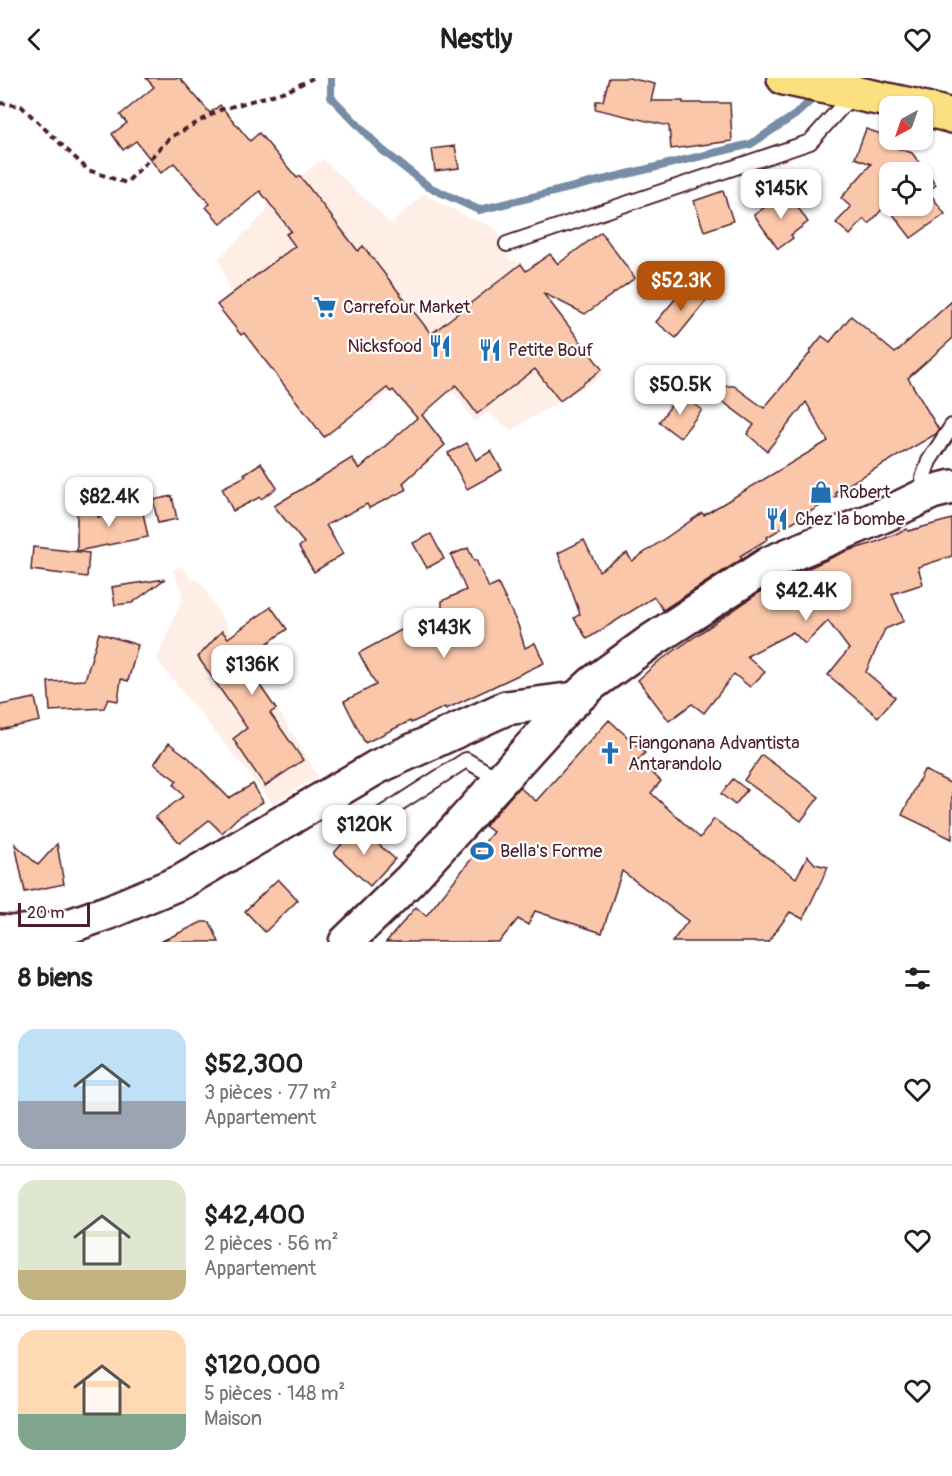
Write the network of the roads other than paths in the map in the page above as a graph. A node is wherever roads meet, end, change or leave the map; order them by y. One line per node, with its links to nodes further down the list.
1 (789, 79): 2 (main road)
2 (855, 92): 3 (main road); 6 (lane)
3 (879, 98)
4 (933, 111): 5 (main road)
5 (952, 116)
6 (507, 244)
7 (952, 426): 8 (lane)
8 (942, 490): 9 (street)
9 (575, 699): 10 (street); 12 (street)
10 (500, 780): 11 (lane); 13 (street)
11 (376, 818)
12 (0, 932)
13 (345, 942)

